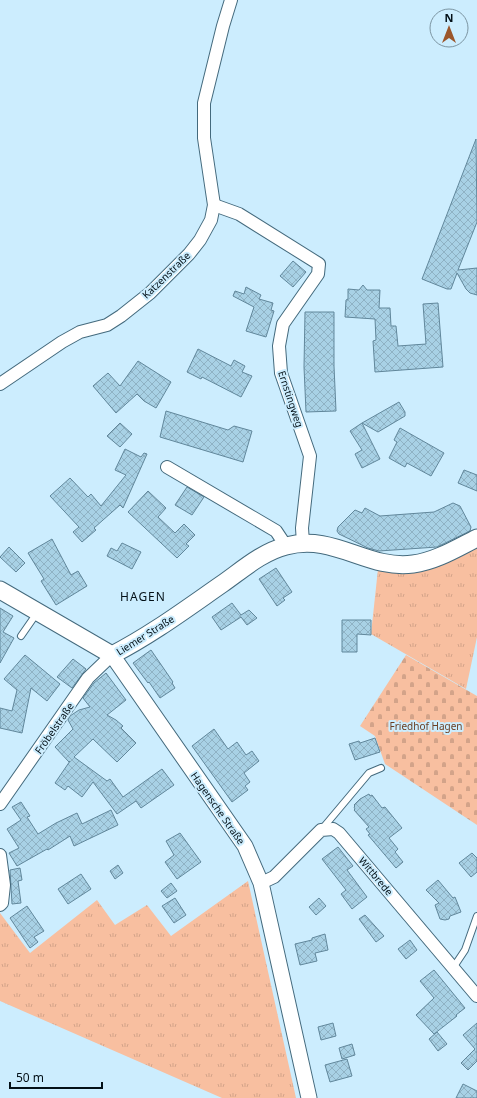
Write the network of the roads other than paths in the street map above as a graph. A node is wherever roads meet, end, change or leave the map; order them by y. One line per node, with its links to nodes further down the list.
1 (231, 0): 2 (street, Katzenstraße)
2 (214, 205): 3 (street, Katzenstraße); 6 (street, Ernstingweg)
3 (0, 384)
4 (167, 467): 7 (street)
5 (477, 538): 6 (main road, Liemer Straße)
6 (303, 543): 7 (main road, Liemer Straße)
7 (286, 546): 11 (main road, Liemer Straße)
8 (0, 590): 9 (main road, Liemer Straße)
9 (38, 612): 10 (lane); 11 (main road, Liemer Straße)
10 (21, 636)
11 (112, 655): 13 (street, Fröbelstraße); 16 (street, Hagensche Straße)
12 (381, 768): 14 (lane)
13 (0, 804)
14 (321, 830): 16 (street); 19 (street, Wittbrede)
15 (0, 855): 17 (street)
16 (261, 883): 21 (street, Hagensche Straße)
17 (0, 905)
18 (477, 916): 19 (lane)
19 (453, 968): 20 (street, Wittbrede)
20 (477, 996)
21 (309, 1098)

